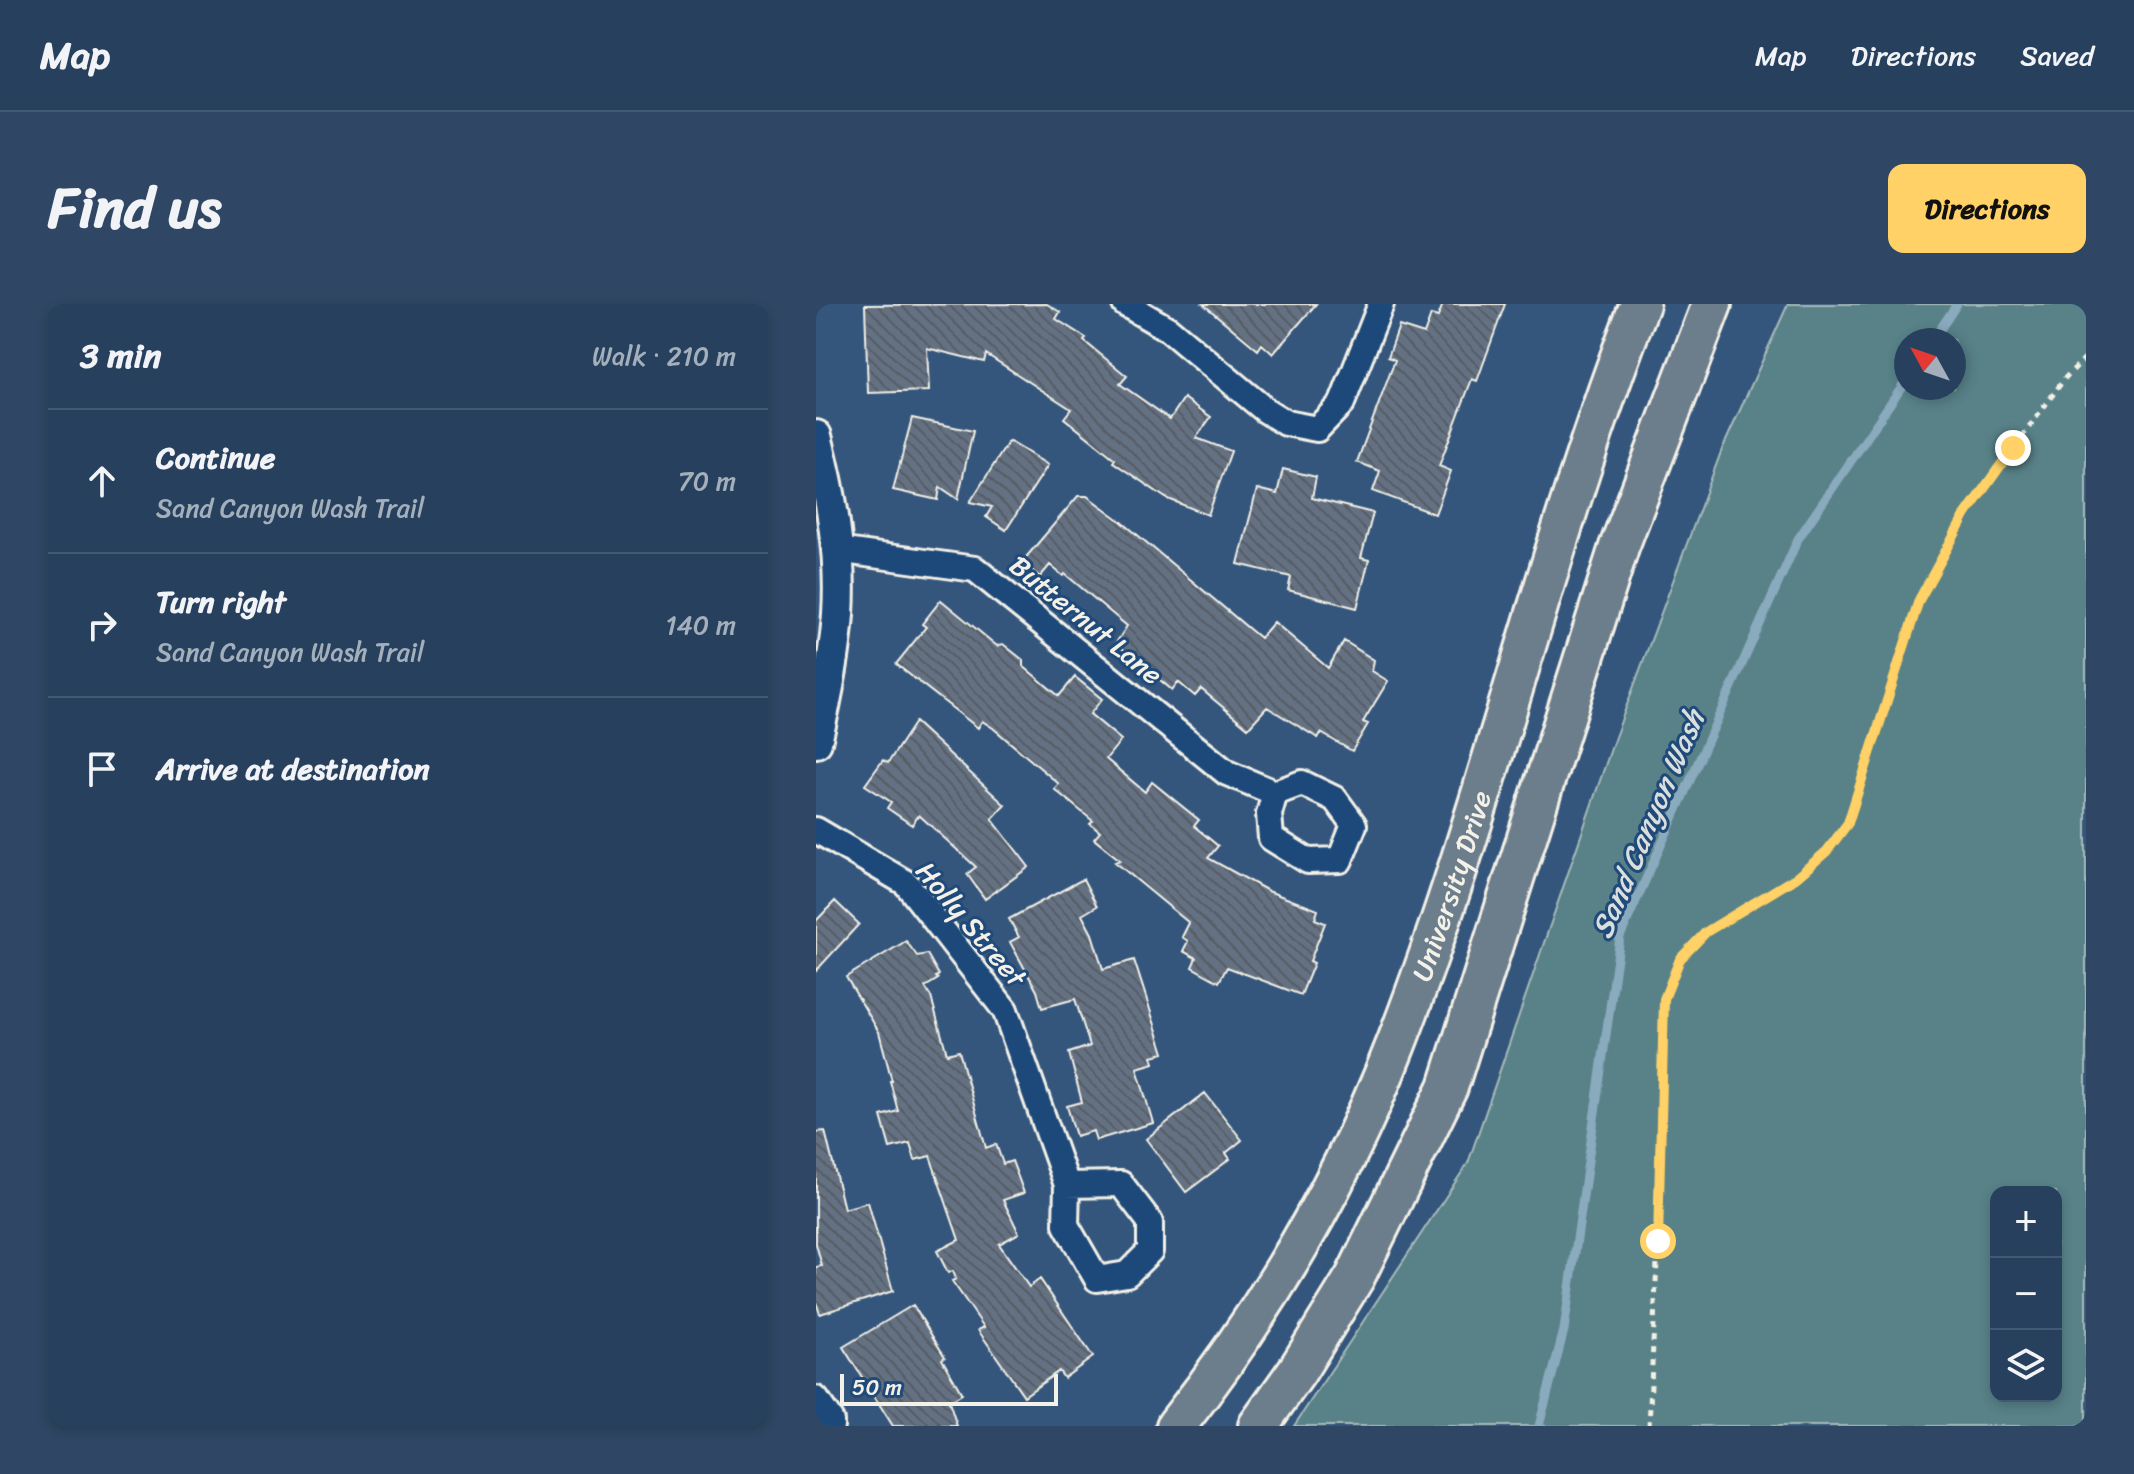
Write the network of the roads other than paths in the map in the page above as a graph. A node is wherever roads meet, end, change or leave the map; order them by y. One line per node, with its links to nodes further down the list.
1 (1125, 304): 2 (street)
2 (1381, 304)
3 (1640, 304): 14 (main road, University Drive)
4 (1712, 304): 15 (main road)
5 (816, 436): 6 (street)
6 (837, 550): 7 (street); 9 (street, Butternut Lane)
7 (824, 673): 8 (street)
8 (816, 742)
9 (1275, 793)
10 (816, 830): 11 (street, Holly Street)
11 (1067, 1185)
12 (816, 1399): 13 (street)
13 (831, 1426)
14 (1176, 1426)
15 (1258, 1426)

